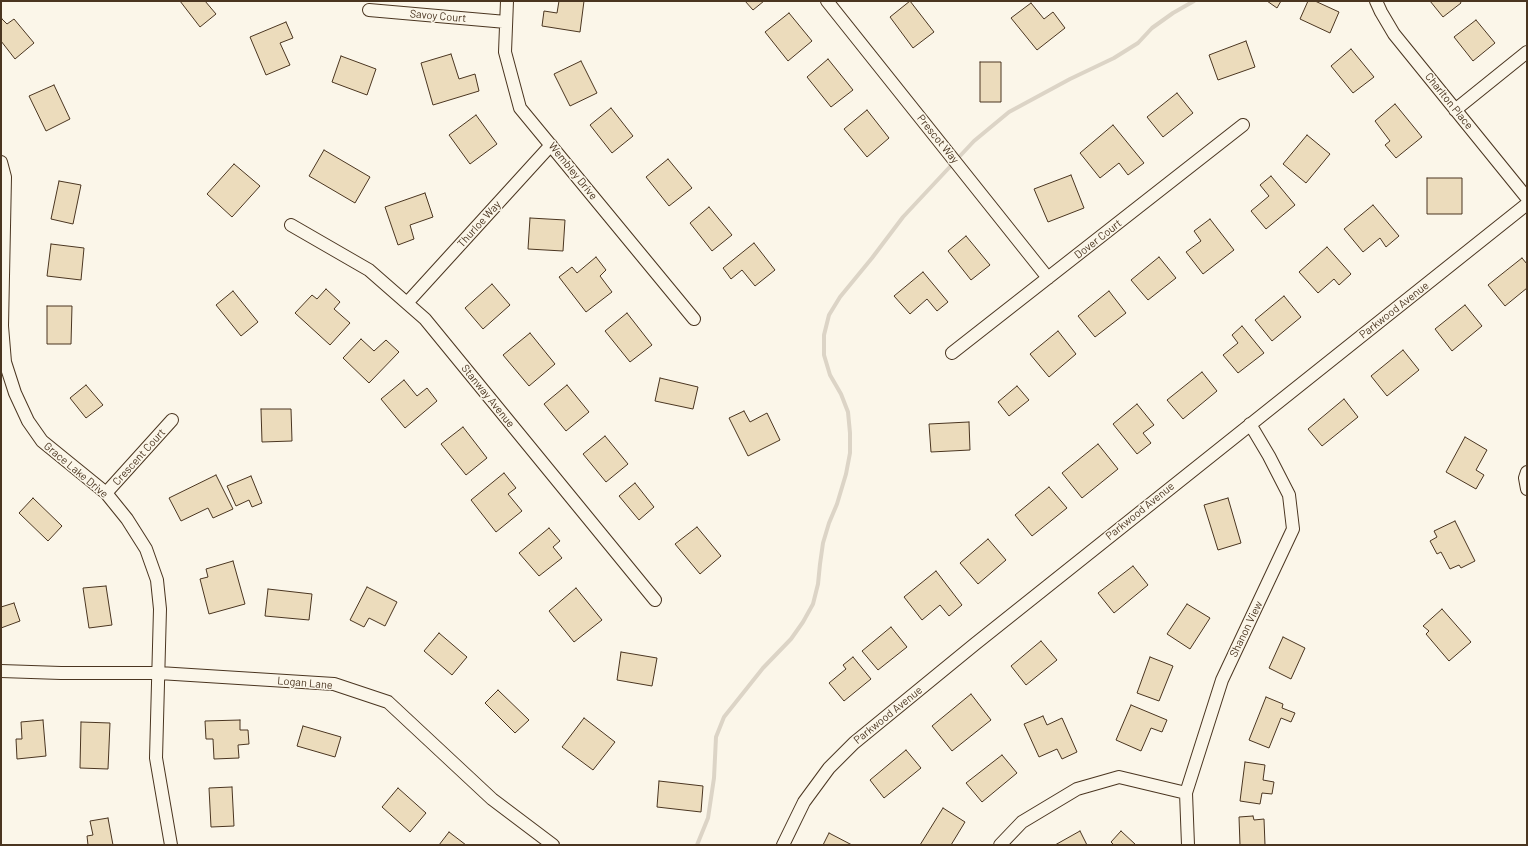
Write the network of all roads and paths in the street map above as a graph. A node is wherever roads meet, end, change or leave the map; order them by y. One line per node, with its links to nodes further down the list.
1 (507, 1): 5 (street, Wembley Drive)
2 (827, 1): 14 (street, Prescot Way)
3 (1376, 1): 7 (street, Charlton Place)
4 (369, 10): 5 (street, Savoy Court)
5 (506, 22): 9 (street, Wembley Drive)
6 (1527, 52): 7 (street)
7 (1455, 110): 11 (street, Charlton Place)
8 (1243, 125): 14 (street, Dover Court)
9 (551, 145): 15 (street, Thurloe Way); 16 (street, Wembley Drive)
10 (1, 162): 22 (street, Grace Lake Drive)
11 (1527, 198)
12 (1527, 204): 19 (street, Parkwood Avenue)
13 (291, 225): 15 (street, Stanway Avenue)
14 (1048, 278): 17 (street, Dover Court)
15 (407, 303): 23 (street, Stanway Avenue)
16 (694, 319)
17 (952, 353)
18 (172, 420): 22 (street, Crescent Court)
19 (1250, 424): 26 (street, Shanon View); 29 (street, Parkwood Avenue)
20 (1527, 472): 21 (street)
21 (1527, 489)
22 (106, 493): 25 (street, Grace Lake Drive)
23 (655, 600)
24 (1, 671): 25 (street, Logan Lane)
25 (159, 673): 27 (street, Grace Lake Drive); 28 (street, Logan Lane)
26 (1186, 793): 30 (street); 31 (street, Shanon View)
27 (171, 845)
28 (554, 845)
29 (783, 845)
30 (1000, 845)
31 (1188, 845)

